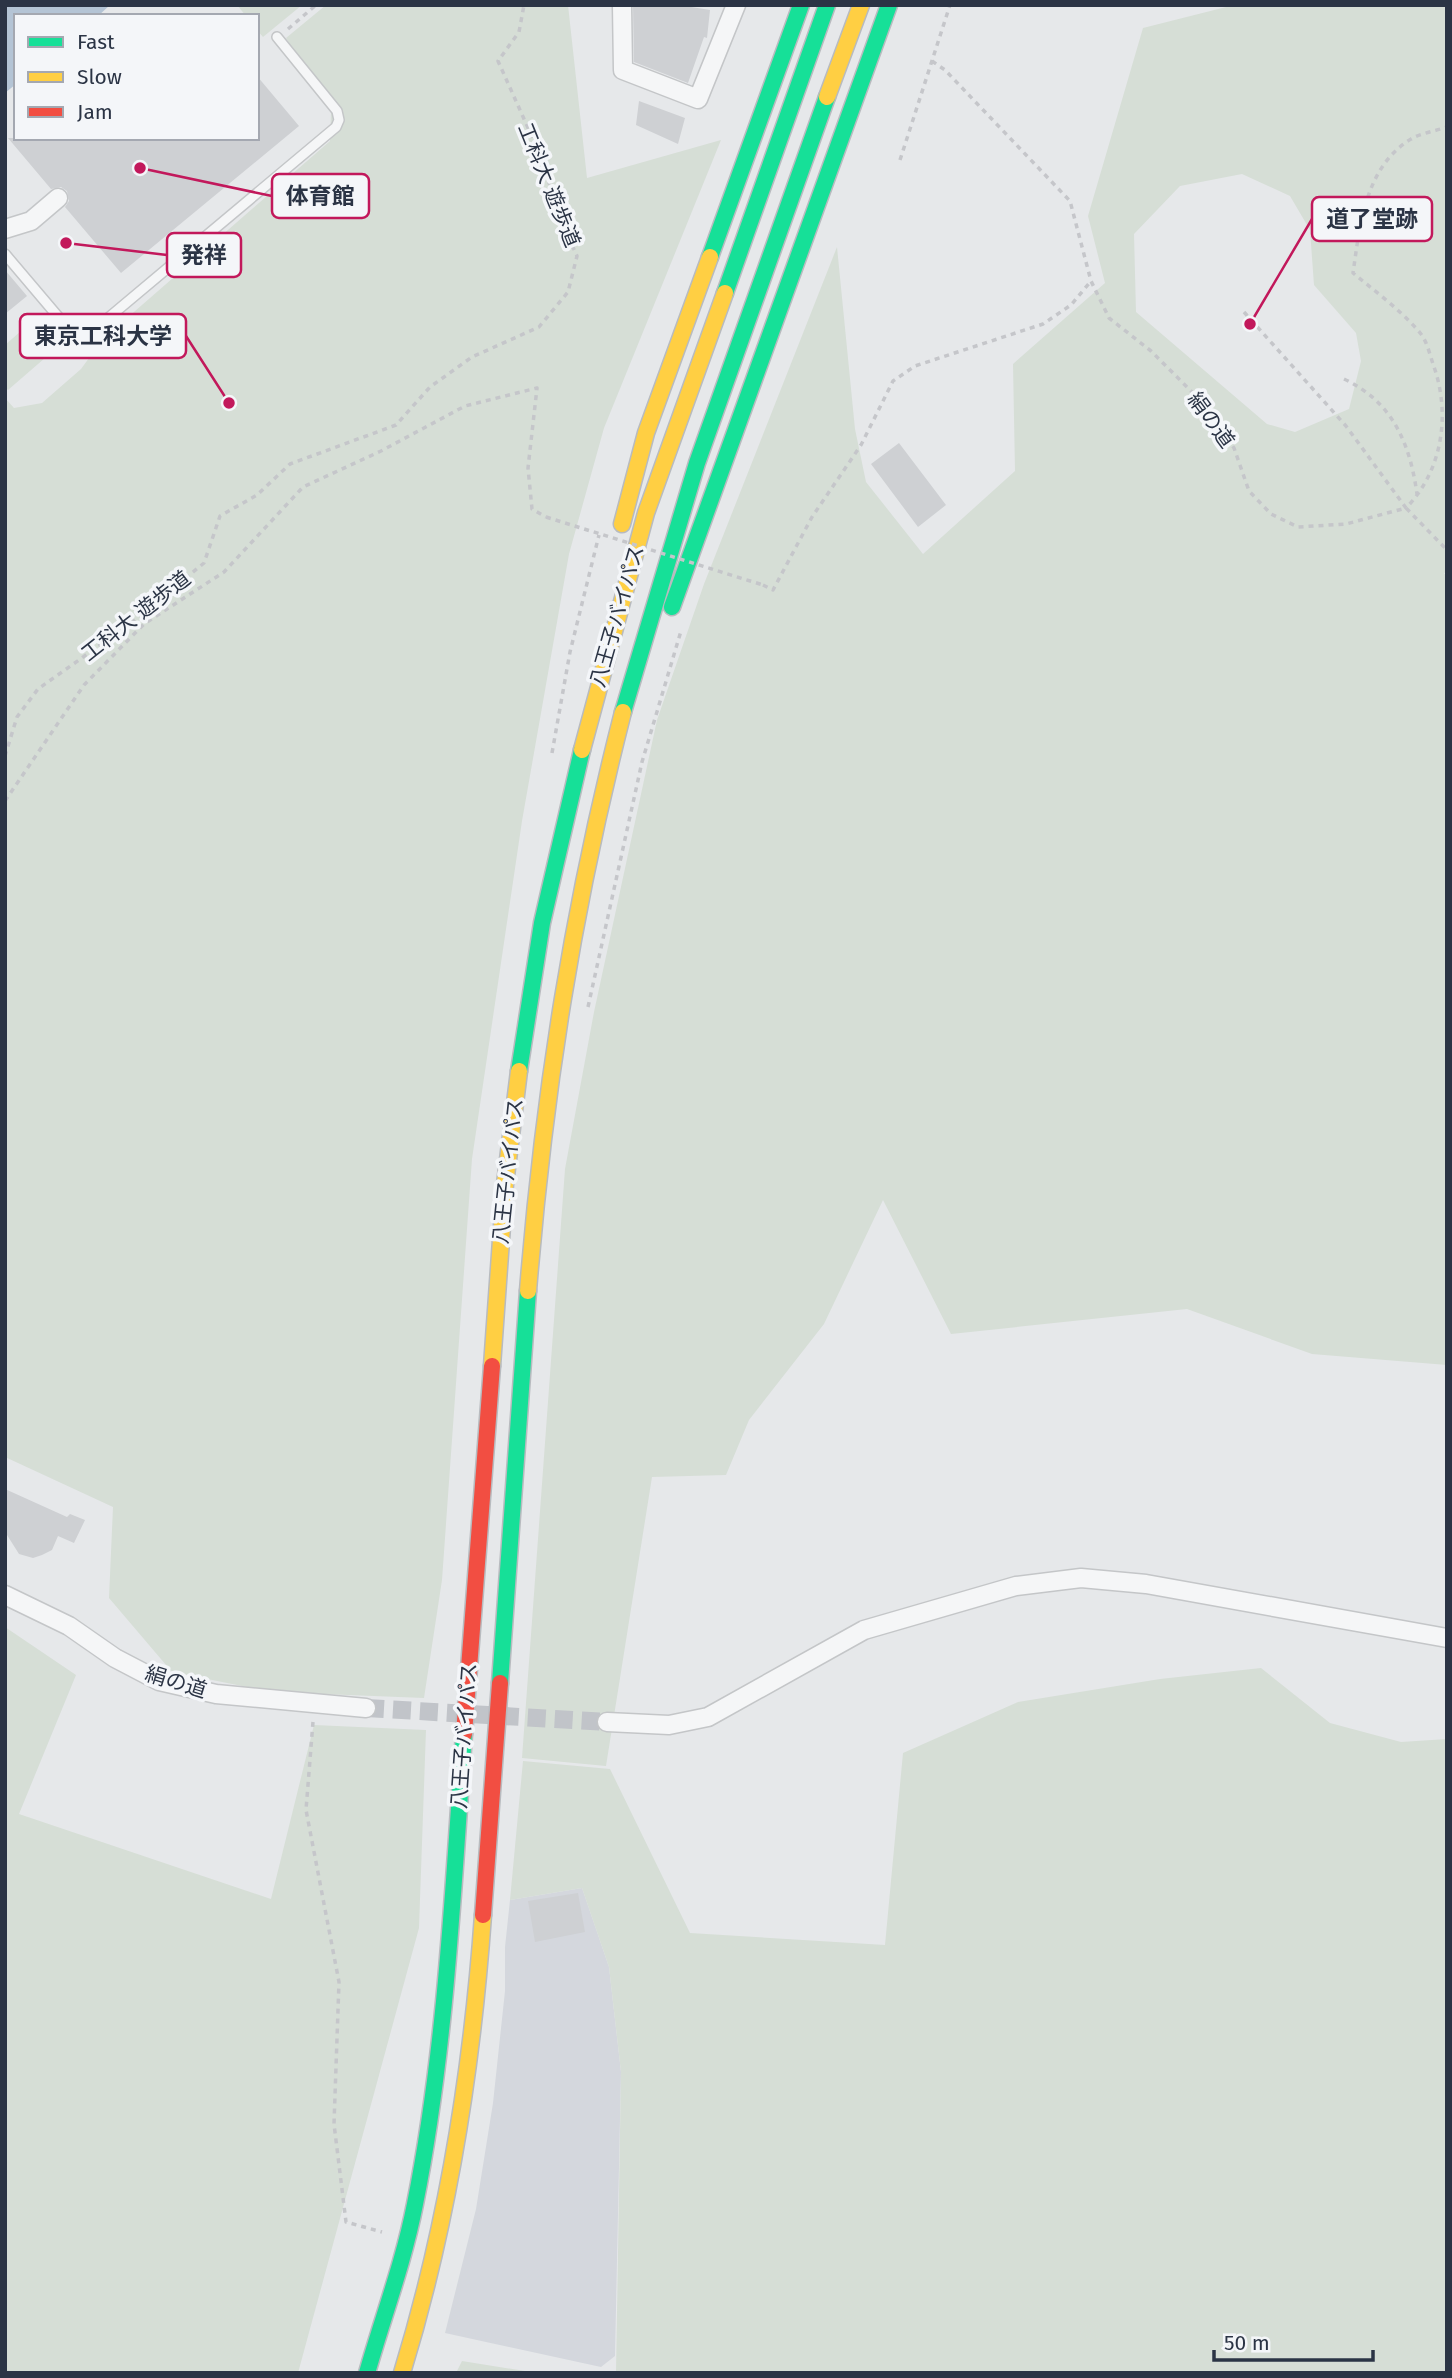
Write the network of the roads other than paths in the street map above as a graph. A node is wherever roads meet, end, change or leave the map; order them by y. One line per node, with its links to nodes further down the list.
1 (622, 5): 2 (street)
2 (736, 5)
3 (801, 5): 11 (highway)
4 (827, 5): 13 (highway, 八王子バイパス)
5 (861, 5): 14 (highway, 八王子バイパス)
6 (889, 5): 14 (highway)
7 (277, 37): 10 (lane)
8 (58, 198): 9 (street)
9 (6, 226)
10 (5, 254)
11 (619, 539)
12 (610, 579): 13 (highway)
13 (592, 705): 19 (highway, 八王子バイパス)
14 (590, 850): 20 (highway, 八王子バイパス)
15 (5, 1595): 17 (street, 絹の道)
16 (1447, 1637): 18 (street)
17 (366, 1708)
18 (607, 1722)
19 (367, 2373)
20 (402, 2373)

